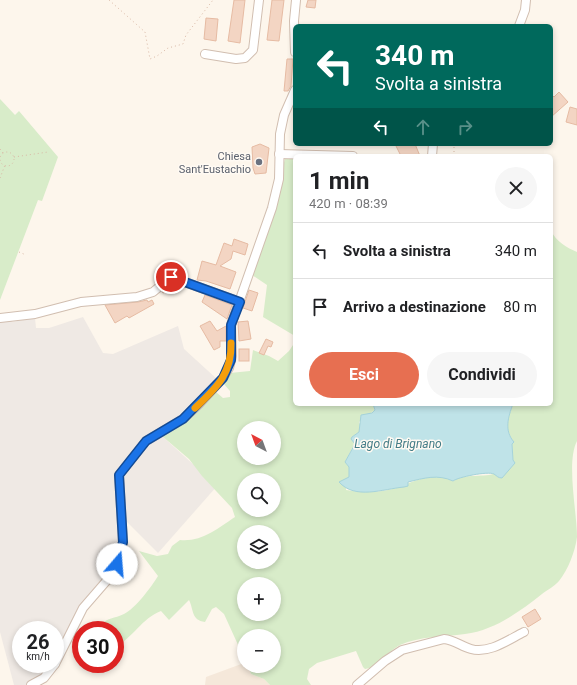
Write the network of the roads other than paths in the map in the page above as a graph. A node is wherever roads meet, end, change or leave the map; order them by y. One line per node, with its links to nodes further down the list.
1 (259, 0): 6 (street)
2 (296, 0): 4 (street)
3 (526, 0): 5 (street)
4 (294, 24)
5 (520, 24)
6 (205, 54)
7 (293, 95): 8 (street)
8 (279, 154): 9 (street); 10 (street)
9 (293, 154)
10 (240, 302): 11 (street); 13 (street)
11 (0, 318)
12 (524, 632): 16 (street)
13 (64, 646)
14 (47, 673): 15 (street)
15 (31, 685)
16 (357, 685)

